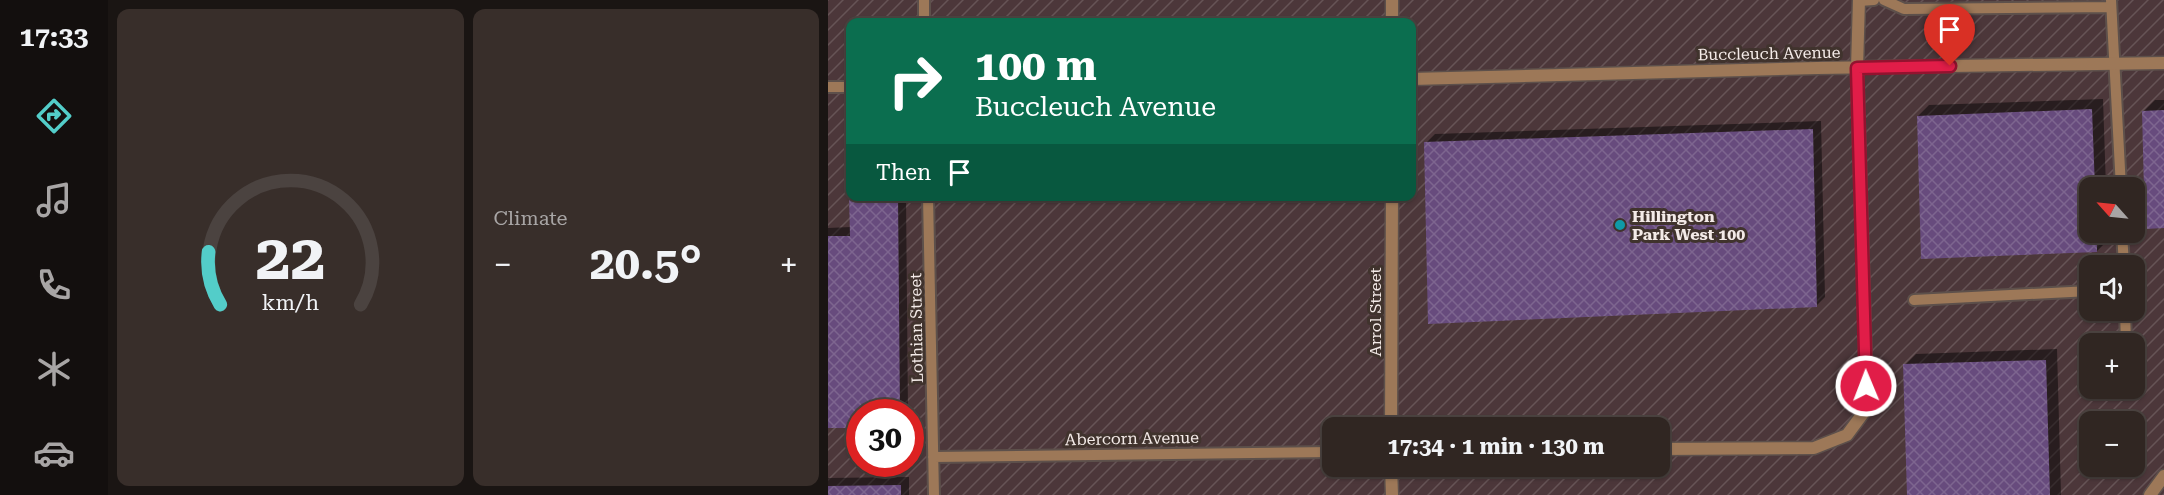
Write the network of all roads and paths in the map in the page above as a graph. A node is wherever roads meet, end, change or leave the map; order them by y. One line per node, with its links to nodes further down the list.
1 (924, 0): 7 (lane)
2 (1392, 0): 8 (street)
3 (1859, 0): 4 (lane); 11 (street)
4 (1874, 0)
5 (1884, 0): 6 (lane)
6 (2111, 3): 9 (lane)
7 (924, 18)
8 (1392, 18)
9 (2113, 63): 10 (street, Buccleuch Avenue); 11 (street, Buccleuch Avenue); 15 (lane)
10 (2164, 63)
11 (1857, 68): 12 (street, Buccleuch Avenue); 21 (street)
12 (1416, 79)
13 (828, 87): 14 (lane)
14 (846, 87)
15 (2121, 177)
16 (928, 201): 23 (lane, Lothian Street)
17 (1392, 201): 20 (street, Arrol Street)
18 (2079, 292): 19 (lane)
19 (1914, 300)
20 (1391, 417)
21 (1670, 449)
22 (1322, 452): 23 (lane, Abercorn Avenue)
23 (933, 457): 26 (lane, Lothian Street)
24 (2164, 476): 28 (street)
25 (1391, 477): 27 (street)
26 (934, 495)
27 (1392, 495)
28 (2150, 495)

